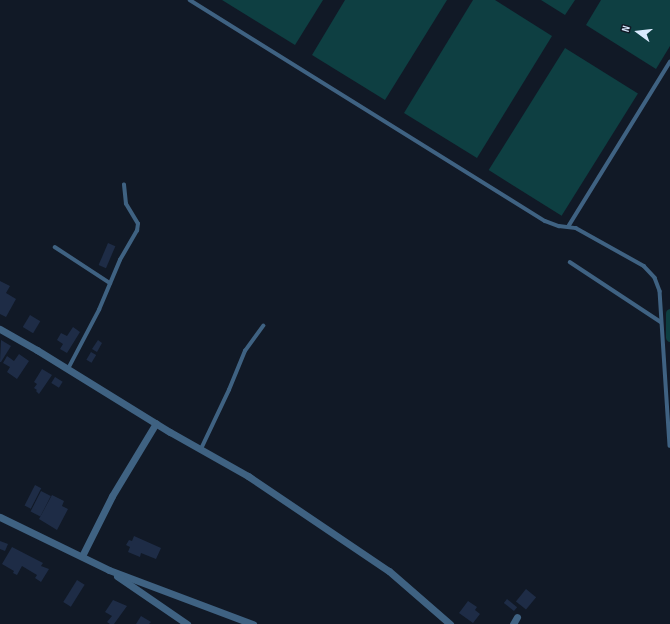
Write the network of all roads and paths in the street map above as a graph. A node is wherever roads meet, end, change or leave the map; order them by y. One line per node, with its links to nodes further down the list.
1 (190, 0): 4 (lane)
2 (670, 62): 4 (lane)
3 (124, 185): 7 (lane)
4 (568, 227): 8 (lane)
5 (55, 247): 7 (lane)
6 (570, 262): 8 (lane)
7 (110, 283): 11 (lane)
8 (661, 322): 13 (lane)
9 (263, 326): 14 (lane)
10 (0, 329): 11 (street)
11 (68, 369): 12 (street)
12 (156, 423): 14 (street); 16 (street)
13 (670, 446)
14 (201, 448): 21 (street)
15 (0, 517): 16 (street)
16 (82, 556): 17 (street)
17 (109, 570): 19 (street); 20 (street)
18 (517, 617): 22 (street)
19 (187, 624)
20 (253, 624)
21 (450, 624)
22 (513, 624)

